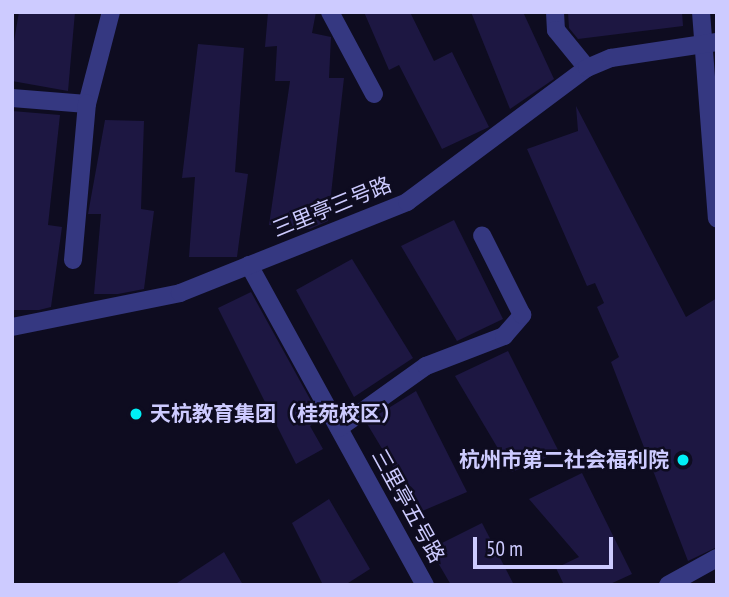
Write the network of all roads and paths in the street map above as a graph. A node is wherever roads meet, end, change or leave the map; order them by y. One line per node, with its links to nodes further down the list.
1 (111, 12): 9 (street)
2 (330, 12): 7 (street)
3 (555, 12): 6 (street)
4 (701, 12): 5 (street)
5 (710, 42): 6 (street, 三里亭三号路); 10 (street)
6 (587, 68): 13 (street, 三里亭三号路)
7 (374, 94)
8 (12, 98): 9 (street)
9 (87, 104): 12 (street)
10 (717, 218)
11 (482, 235): 15 (street)
12 (73, 260)
13 (249, 265): 14 (street, 三里亭三号路); 15 (street, 三里亭五号路)
14 (12, 327)
15 (339, 428): 17 (street, 三里亭五号路)
16 (717, 558): 18 (street)
17 (425, 585)
18 (668, 585)

